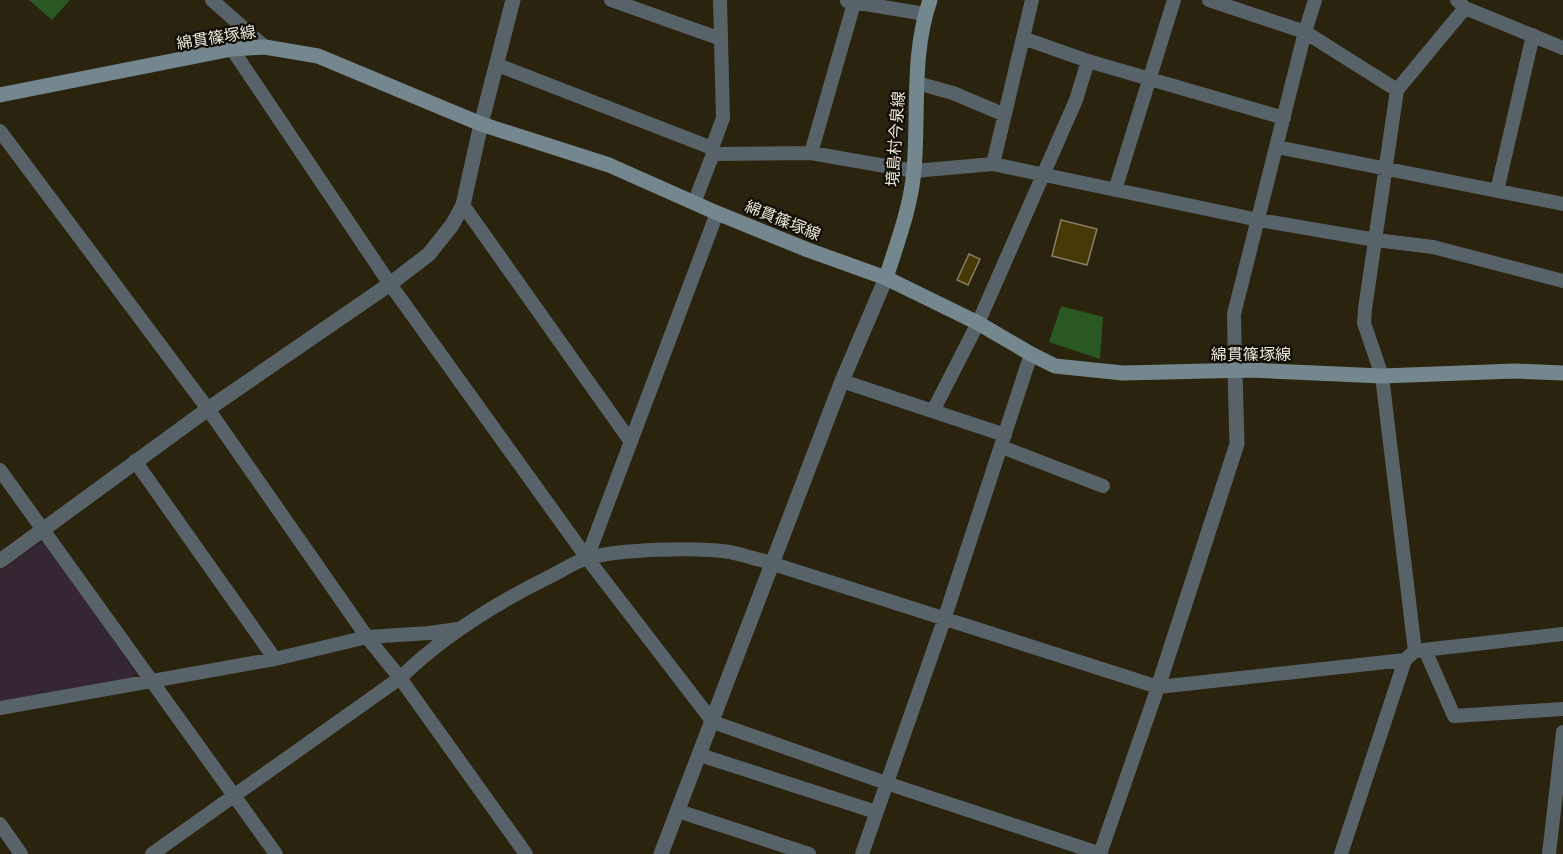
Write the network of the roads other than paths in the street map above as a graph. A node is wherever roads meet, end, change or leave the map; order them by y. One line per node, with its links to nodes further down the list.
1 (212, 0): 16 (street)
2 (513, 0): 27 (street)
3 (611, 0): 15 (street)
4 (720, 0): 15 (street)
5 (1032, 0): 14 (street)
6 (1174, 0): 21 (street)
7 (1209, 0): 12 (street)
8 (1315, 0): 12 (street)
9 (851, 1): 11 (street); 31 (street)
10 (1461, 4): 13 (street); 23 (street)
11 (928, 7): 22 (main road, 境島村今泉線)
12 (1305, 32): 23 (street); 26 (street)
13 (1533, 35): 17 (street); 37 (street)
14 (1023, 38): 19 (street); 25 (street)
15 (721, 39): 30 (street)
16 (265, 47): 18 (main road, 綿貫篠塚線); 27 (main road, 綿貫篠塚線)
17 (1563, 48)
18 (232, 49): 24 (main road, 綿貫篠塚線); 46 (street)
19 (1088, 62): 21 (street); 35 (street)
20 (500, 66): 30 (street)
21 (1150, 79): 26 (street); 36 (street)
22 (917, 83): 25 (street); 34 (main road, 境島村今泉線)
23 (1397, 90): 33 (street)
24 (0, 95)
25 (1005, 115): 32 (street)
26 (1284, 118): 29 (street)
27 (481, 124): 38 (main road, 綿貫篠塚線); 40 (street)
28 (0, 131): 53 (street)
29 (1277, 147): 33 (street); 42 (street)
30 (712, 151): 31 (street); 38 (street)
31 (812, 153): 34 (street)
32 (993, 164): 34 (street); 35 (street)
33 (1386, 168): 37 (street); 43 (street)
34 (914, 171): 44 (main road, 境島村今泉線)
35 (1043, 174): 36 (street); 47 (street)
36 (1115, 190): 42 (street)
37 (1497, 191): 39 (street)
38 (694, 203): 41 (main road, 綿貫篠塚線)
39 (1563, 204)
40 (463, 205): 46 (street); 56 (street)
41 (717, 213): 44 (main road, 綿貫篠塚線); 56 (street)
42 (1258, 220): 43 (street); 49 (street)
43 (1376, 240): 45 (street); 51 (street)
44 (886, 278): 47 (main road, 綿貫篠塚線); 52 (street)
45 (1563, 281)
46 (390, 284): 53 (street); 61 (street)
47 (978, 323): 48 (main road, 綿貫篠塚線); 54 (street)
48 (1031, 354): 49 (main road, 綿貫篠塚線); 55 (street)
49 (1235, 372): 51 (main road, 綿貫篠塚線); 72 (street)
50 (1563, 373): 51 (main road, 綿貫篠塚線)
51 (1382, 376): 68 (street)
52 (842, 381): 54 (street); 63 (street)
53 (208, 409): 57 (street); 67 (street)
54 (933, 411): 55 (street)
55 (1004, 441): 59 (street); 64 (street)
56 (631, 442): 61 (street)
57 (135, 461): 60 (street); 69 (street)
58 (0, 470): 60 (street)
59 (1103, 486)
60 (42, 530): 62 (street); 71 (street)
61 (587, 558): 63 (street); 65 (street); 75 (street)
62 (0, 561)
63 (773, 565): 64 (street); 75 (street)
64 (944, 620): 72 (street); 78 (street)
65 (460, 628): 67 (street); 70 (street)
66 (1563, 634): 68 (street)
67 (367, 637): 69 (street); 70 (street)
68 (1415, 654): 72 (street); 74 (street); 92 (street)
69 (275, 659): 71 (street)
70 (400, 678): 80 (street); 87 (street)
71 (151, 681): 73 (street); 80 (street)
72 (1158, 687): 91 (street)
73 (0, 708)
74 (1563, 709)
75 (713, 722): 77 (street); 78 (street)
76 (1563, 732): 79 (street)
77 (700, 755): 81 (street); 82 (street)
78 (886, 783): 82 (street); 91 (street)
79 (1560, 785): 93 (street)
80 (234, 796): 85 (street); 86 (street)
81 (678, 811): 88 (street); 89 (street)
82 (876, 812): 90 (street)
83 (0, 824): 84 (street)
84 (21, 854)
85 (152, 854)
86 (276, 854)
87 (526, 854)
88 (661, 854)
89 (809, 854)
90 (862, 854)
91 (1100, 854)
92 (1341, 854)
93 (1549, 854)

